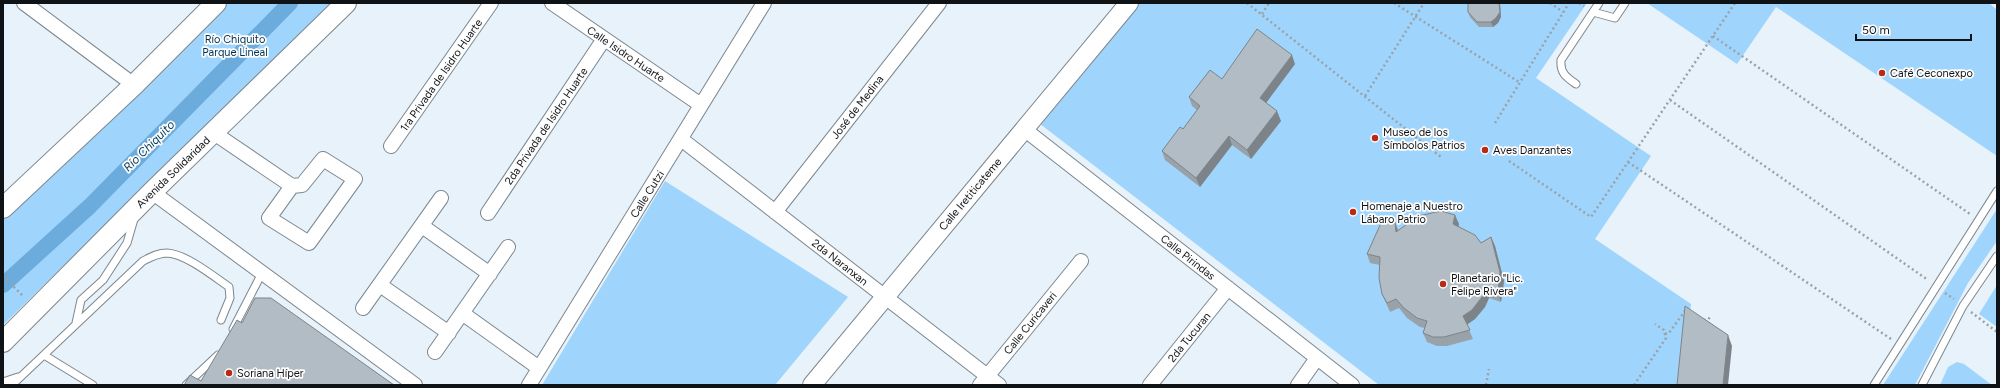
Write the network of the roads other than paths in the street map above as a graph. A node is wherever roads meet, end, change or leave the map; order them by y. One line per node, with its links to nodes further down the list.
1 (24, 3): 14 (street)
2 (216, 3): 14 (main road)
3 (346, 3): 17 (main road, Avenida Solidaridad)
4 (491, 3): 19 (street, 1ra Privada de Isidro Huarte)
5 (552, 3): 12 (street, Calle Isidro Huarte)
6 (764, 3): 15 (street, Calle Cutzi)
7 (939, 3): 26 (street, José de Medina)
8 (1128, 3): 16 (street, Calle Iretiticateme)
9 (1599, 3): 11 (lane)
10 (1623, 8): 11 (lane)
11 (1593, 12): 13 (lane)
12 (604, 39): 15 (street, Calle Isidro Huarte); 27 (street, 2da Privada de Isidro Huarte)
13 (1576, 84)
14 (134, 86): 25 (main road)
15 (702, 105): 18 (street, Calle Cutzi)
16 (1024, 129): 35 (street, Calle Pirindas); 36 (street, Calle Iretiticateme)
17 (214, 133): 20 (street); 22 (main road, Avenida Solidaridad)
18 (681, 139): 26 (street, 2da Naranxan); 48 (street, Calle Cutzi)
19 (391, 146)
20 (292, 186): 20 (street)
21 (1997, 191): 62 (lane)
22 (152, 192): 24 (main road, Avenida Solidaridad); 32 (street)
23 (441, 198): 28 (street)
24 (137, 206): 40 (lane); 43 (main road, Avenida Solidaridad)
25 (3, 208)
26 (775, 212): 36 (street, 2da Naranxan)
27 (488, 213)
28 (422, 226): 33 (street); 34 (street)
29 (508, 247): 33 (street)
30 (1997, 256): 63 (lane)
31 (1081, 261): 50 (street, Calle Curicaveri)
32 (262, 273): 41 (lane); 55 (street)
33 (490, 274): 38 (street)
34 (380, 284): 37 (street); 42 (street)
35 (1228, 288): 47 (street, Calle Pirindas); 59 (street, 2da Tucuran)
36 (886, 297): 50 (street, 2da Naranxan); 57 (street, Calle Iretiticateme)
37 (363, 308)
38 (462, 313): 42 (street); 48 (street)
39 (221, 320): 40 (lane)
40 (76, 323): 46 (lane)
41 (230, 333)
42 (448, 333): 45 (street)
43 (3, 342)
44 (223, 346): 54 (lane)
45 (435, 352)
46 (44, 355): 49 (lane); 53 (lane)
47 (1317, 358): 60 (street); 61 (street, Calle Pirindas)
48 (539, 368): 56 (street, Calle Cutzi)
49 (20, 376): 51 (lane); 52 (lane)
50 (983, 380): 58 (street, 2da Naranxan)
51 (3, 382)
52 (12, 385)
53 (93, 385)
54 (186, 385)
55 (415, 385)
56 (529, 385)
57 (812, 385)
58 (999, 385)
59 (1150, 385)
60 (1298, 385)
61 (1352, 385)
62 (1874, 385)
63 (1922, 385)

